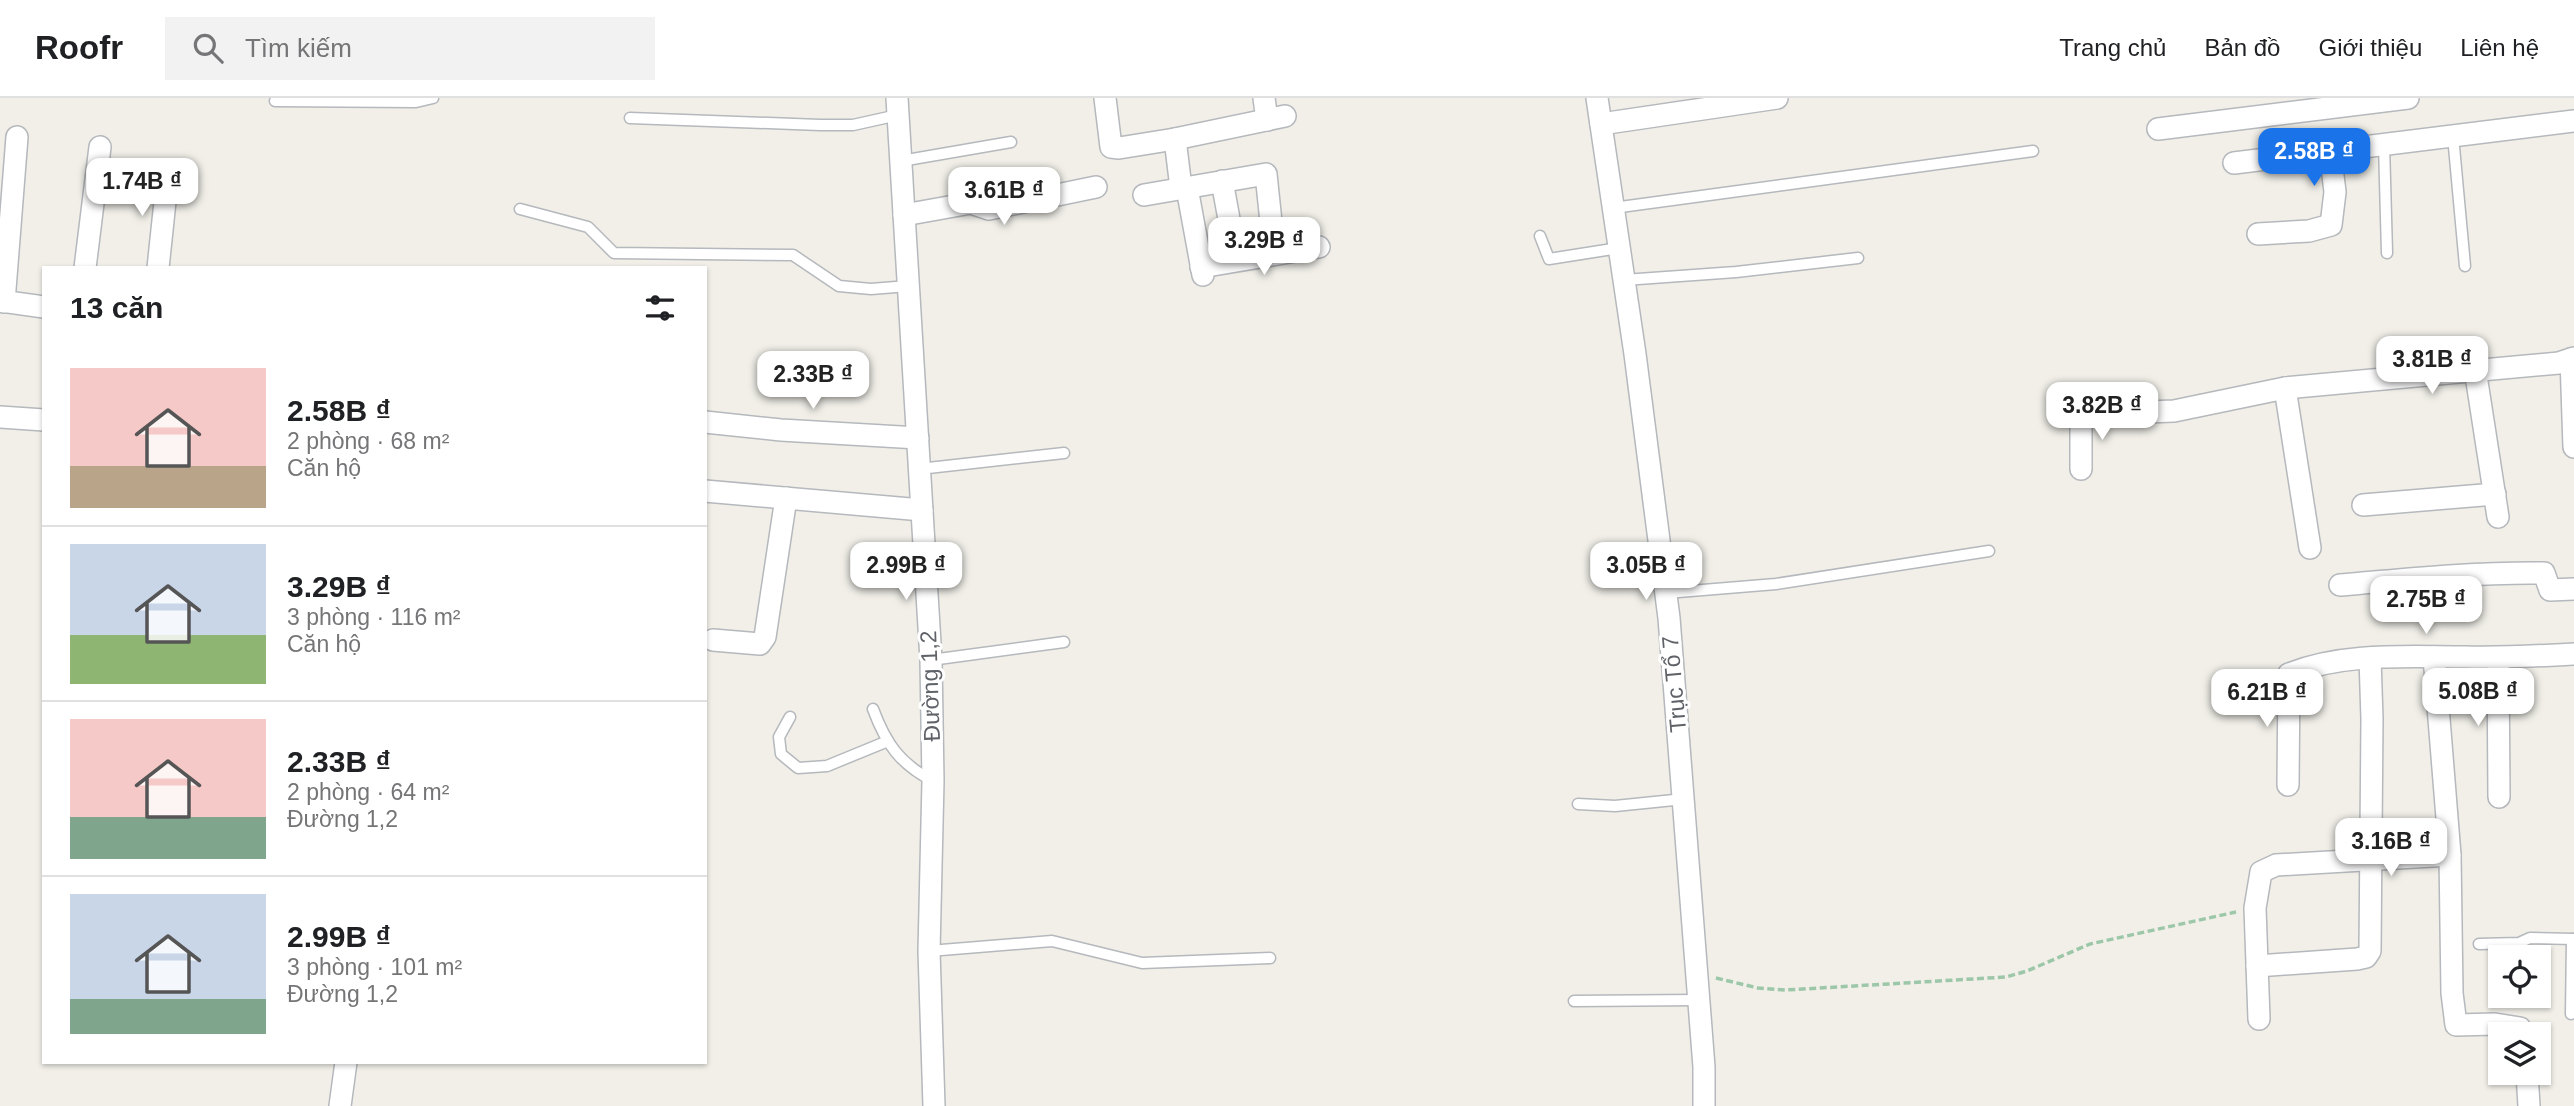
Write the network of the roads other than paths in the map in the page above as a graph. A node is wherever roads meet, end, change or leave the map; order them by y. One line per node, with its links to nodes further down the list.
1 (433, 98): 7 (lane)
2 (1105, 98): 15 (street)
3 (1264, 98): 15 (street)
4 (1597, 98): 11 (street, Trục Tổ 7)
5 (1777, 98): 11 (street)
6 (2408, 98): 12 (street)
7 (275, 101)
8 (897, 106): 9 (lane); 21 (street, Đường 1,2)
9 (630, 118)
10 (2574, 121): 13 (street)
11 (1601, 124): 28 (street, Trục Tổ 7)
12 (2158, 129)
13 (2453, 136): 17 (street); 41 (lane)
14 (17, 137): 44 (street)
15 (1175, 139): 26 (street)
16 (1010, 142): 21 (lane)
17 (2384, 145): 20 (street); 37 (lane)
18 (100, 147): 39 (street)
19 (2033, 151): 28 (lane)
20 (2330, 151): 22 (street); 33 (street)
21 (901, 161): 30 (street, Đường 1,2)
22 (2234, 163)
23 (168, 173): 40 (street)
24 (1222, 181): 26 (street); 31 (street); 32 (street)
25 (1096, 187): 30 (street)
26 (1184, 188): 27 (street); 35 (street)
27 (1144, 195)
28 (1613, 208): 36 (street, Trục Tổ 7)
29 (520, 209): 43 (lane)
30 (904, 215): 43 (street, Đường 1,2)
31 (1271, 222)
32 (1231, 230)
33 (2258, 234)
34 (1541, 236): 36 (lane)
35 (1319, 247)
36 (1619, 248): 42 (street, Trục Tổ 7)
37 (2387, 253)
38 (1858, 258): 42 (lane)
39 (85, 266)
40 (158, 266)
41 (2465, 266)
42 (1624, 280): 67 (street, Trục Tổ 7)
43 (908, 286): 52 (street, Đường 1,2)
44 (2, 302): 45 (street)
45 (42, 307)
46 (2572, 359): 47 (street); 53 (street)
47 (2475, 369): 48 (street); 58 (street)
48 (2285, 388): 56 (street); 63 (street)
49 (0, 417): 50 (street)
50 (42, 420)
51 (707, 422): 52 (street)
52 (918, 438): 55 (street, Đường 1,2)
53 (2574, 447)
54 (1064, 453): 55 (lane)
55 (919, 469): 61 (street, Đường 1,2)
56 (2081, 469)
57 (707, 491): 59 (street)
58 (2495, 495): 60 (street); 62 (street)
59 (786, 498): 61 (street); 68 (street)
60 (2363, 505)
61 (922, 510): 74 (street, Đường 1,2)
62 (2498, 517)
63 (2310, 548)
64 (1989, 551): 67 (lane)
65 (2340, 585): 66 (street)
66 (2574, 589)
67 (1666, 593): 81 (street, Trục Tổ 7)
68 (713, 640)
69 (1064, 642): 74 (lane)
70 (2574, 654): 72 (street)
71 (2434, 657): 72 (street); 73 (street); 83 (street)
72 (2498, 657): 80 (street)
73 (2370, 658): 79 (street); 84 (street)
74 (931, 660): 78 (street, Đường 1,2)
75 (873, 709): 77 (lane)
76 (790, 717): 77 (lane)
77 (888, 741): 78 (lane)
78 (933, 781): 87 (street, Đường 1,2)
79 (2288, 785)
80 (2499, 797)
81 (1684, 799): 82 (lane); 90 (street, Trục Tổ 7)
82 (1578, 804)
83 (2450, 855): 84 (street); 94 (street)
84 (2370, 861): 89 (street); 89 (street)
85 (2573, 939): 86 (lane); 92 (lane)
86 (2479, 944)
87 (929, 951): 88 (lane); 98 (street, Đường 1,2)
88 (1269, 958)
89 (2257, 966): 93 (street)
90 (1699, 1000): 91 (lane); 99 (street, Trục Tổ 7)
91 (1574, 1002)
92 (2571, 1014)
93 (2259, 1019)
94 (2488, 1024)
95 (346, 1064): 97 (street)
96 (2528, 1085): 100 (street)
97 (340, 1106)
98 (934, 1106)
99 (1704, 1106)
100 (2529, 1106)

